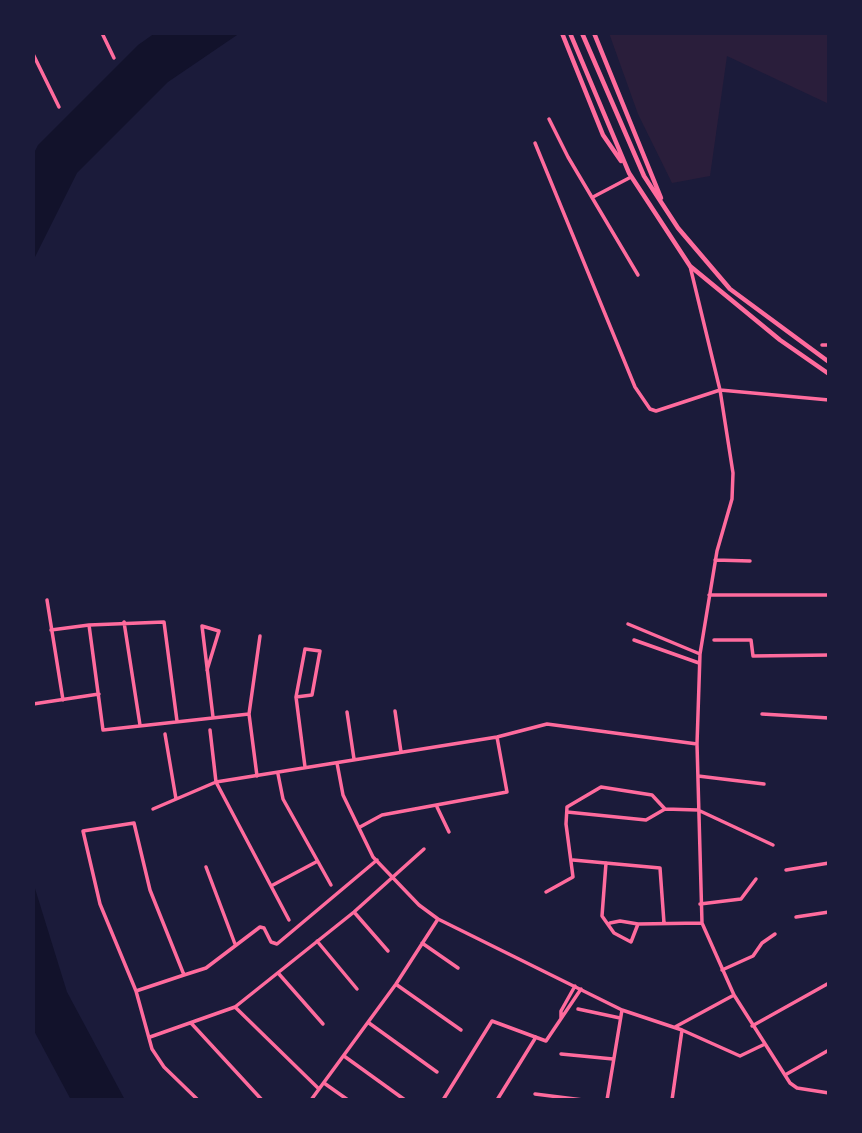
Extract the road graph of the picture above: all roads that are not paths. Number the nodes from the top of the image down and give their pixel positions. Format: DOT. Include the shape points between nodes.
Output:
graph roads {
  1 [pos="102,33"];
  2 [pos="562,33"];
  3 [pos="570,33"];
  4 [pos="582,33"];
  5 [pos="594,33"];
  6 [pos="33,54"];
  7 [pos="114,58"];
  8 [pos="59,107"];
  9 [pos="549,119"];
  10 [pos="535,144"];
  11 [pos="630,175"];
  12 [pos="593,197"];
  13 [pos="678,228"];
  14 [pos="690,265"];
  15 [pos="638,275"];
  16 [pos="822,345"];
  17 [pos="829,345"];
  18 [pos="829,362"];
  19 [pos="829,374"];
  20 [pos="720,390"];
  21 [pos="829,400"];
  22 [pos="715,560"];
  23 [pos="750,561"];
  24 [pos="709,594"];
  25 [pos="829,595"];
  26 [pos="47,600"];
  27 [pos="124,622"];
  28 [pos="628,624"];
  29 [pos="89,625"];
  30 [pos="51,630"];
  31 [pos="260,636"];
  32 [pos="634,640"];
  33 [pos="714,640"];
  34 [pos="700,654"];
  35 [pos="829,655"];
  36 [pos="699,663"];
  37 [pos="207,670"];
  38 [pos="99,694"];
  39 [pos="296,697"];
  40 [pos="63,700"];
  41 [pos="33,705"];
  42 [pos="395,711"];
  43 [pos="346,712"];
  44 [pos="762,714"];
  45 [pos="249,715"];
  46 [pos="213,718"];
  47 [pos="829,718"];
  48 [pos="177,721"];
  49 [pos="140,725"];
  50 [pos="210,730"];
  51 [pos="165,734"];
  52 [pos="497,737"];
  53 [pos="697,744"];
  54 [pos="401,752"];
  55 [pos="354,759"];
  56 [pos="337,762"];
  57 [pos="305,768"];
  58 [pos="278,773"];
  59 [pos="257,776"];
  60 [pos="698,776"];
  61 [pos="216,782"];
  62 [pos="765,784"];
  63 [pos="176,799"];
  64 [pos="437,807"];
  65 [pos="665,808"];
  66 [pos="153,809"];
  67 [pos="698,810"];
  68 [pos="567,812"];
  69 [pos="359,827"];
  70 [pos="449,832"];
  71 [pos="773,845"];
  72 [pos="424,849"];
  73 [pos="377,860"];
  74 [pos="573,860"];
  75 [pos="316,862"];
  76 [pos="606,863"];
  77 [pos="829,863"];
  78 [pos="206,867"];
  79 [pos="786,870"];
  80 [pos="391,877"];
  81 [pos="756,879"];
  82 [pos="331,885"];
  83 [pos="271,886"];
  84 [pos="546,892"];
  85 [pos="700,904"];
  86 [pos="354,912"];
  87 [pos="829,912"];
  88 [pos="796,917"];
  89 [pos="438,919"];
  90 [pos="289,920"];
  91 [pos="610,923"];
  92 [pos="664,923"];
  93 [pos="702,923"];
  94 [pos="638,924"];
  95 [pos="775,934"];
  96 [pos="317,941"];
  97 [pos="422,943"];
  98 [pos="235,944"];
  99 [pos="388,951"];
  100 [pos="458,968"];
  101 [pos="722,970"];
  102 [pos="279,974"];
  103 [pos="184,975"];
  104 [pos="829,983"];
  105 [pos="396,984"];
  106 [pos="575,986"];
  107 [pos="357,989"];
  108 [pos="581,989"];
  109 [pos="136,991"];
  110 [pos="734,995"];
  111 [pos="235,1007"];
  112 [pos="578,1009"];
  113 [pos="622,1010"];
  114 [pos="561,1018"];
  115 [pos="620,1018"];
  116 [pos="191,1023"];
  117 [pos="369,1023"];
  118 [pos="323,1024"];
  119 [pos="752,1026"];
  120 [pos="675,1027"];
  121 [pos="461,1030"];
  122 [pos="682,1030"];
  123 [pos="150,1037"];
  124 [pos="536,1037"];
  125 [pos="765,1044"];
  126 [pos="829,1050"];
  127 [pos="561,1054"];
  128 [pos="344,1056"];
  129 [pos="613,1059"];
  130 [pos="437,1072"];
  131 [pos="784,1076"];
  132 [pos="324,1082"];
  133 [pos="319,1089"];
  134 [pos="829,1093"];
  135 [pos="535,1094"];
  136 [pos="198,1100"];
  137 [pos="262,1100"];
  138 [pos="311,1100"];
  139 [pos="348,1100"];
  140 [pos="405,1100"];
  141 [pos="443,1100"];
  142 [pos="497,1100"];
  143 [pos="583,1100"];
  144 [pos="607,1100"];
  145 [pos="672,1100"];
  1 -- 7 [label="street"];
  2 -- 11 [label="main road" via="603,135"];
  3 -- 11 [label="main road"];
  4 -- 13 [label="main road" via="644,176"];
  5 -- 13 [label="main road" via="649,172"];
  6 -- 8 [label="street"];
  9 -- 12 [label="street"];
  10 -- 20 [label="street" via="635,387 650,409 656,411"];
  11 -- 12 [label="street"];
  11 -- 14 [label="main road"];
  12 -- 15 [label="street"];
  13 -- 18 [label="main road" via="730,289"];
  14 -- 19 [label="main road" via="779,340"];
  14 -- 20 [label="street"];
  16 -- 17 [label="street"];
  20 -- 21 [label="street"];
  20 -- 22 [label="street" via="731,447 732,499"];
  22 -- 23 [label="street"];
  22 -- 24 [label="street"];
  24 -- 25 [label="street"];
  24 -- 34 [label="street"];
  26 -- 30 [label="street"];
  27 -- 29 [label="street"];
  27 -- 48 [label="street" via="164,622"];
  27 -- 49 [label="street"];
  28 -- 34 [label="street"];
  29 -- 30 [label="street"];
  29 -- 38 [label="street"];
  30 -- 40 [label="street"];
  31 -- 45 [label="street"];
  32 -- 36 [label="street"];
  33 -- 35 [label="street" via="751,640 753,656"];
  34 -- 36 [label="street"];
  36 -- 53 [label="street"];
  37 -- 37 [label="street" via="219,631 202,626 203,637"];
  37 -- 46 [label="street"];
  38 -- 40 [label="street"];
  38 -- 49 [label="street" via="103,730"];
  39 -- 39 [label="street" via="312,695 320,651 305,649"];
  39 -- 57 [label="street"];
  40 -- 41 [label="street"];
  42 -- 54 [label="street"];
  43 -- 55 [label="street"];
  44 -- 47 [label="street"];
  45 -- 46 [label="street"];
  45 -- 59 [label="street"];
  46 -- 48 [label="street"];
  48 -- 49 [label="street"];
  50 -- 61 [label="street"];
  51 -- 63 [label="street"];
  52 -- 53 [label="street" via="547,724"];
  52 -- 54 [label="street"];
  52 -- 64 [label="street" via="507,792"];
  53 -- 60 [label="street"];
  54 -- 55 [label="street"];
  55 -- 56 [label="street"];
  56 -- 57 [label="street"];
  56 -- 69 [label="street" via="342,795"];
  57 -- 58 [label="street"];
  58 -- 59 [label="street"];
  58 -- 75 [label="street" via="283,799"];
  59 -- 61 [label="street"];
  60 -- 62 [label="street"];
  60 -- 67 [label="street"];
  61 -- 63 [label="street"];
  61 -- 83 [label="street"];
  63 -- 66 [label="street"];
  64 -- 69 [label="street" via="382,815"];
  64 -- 70 [label="street"];
  65 -- 67 [label="street"];
  65 -- 68 [label="street" via="646,820"];
  65 -- 68 [label="street" via="652,795 601,788 567,807"];
  67 -- 71 [label="street"];
  67 -- 85 [label="street"];
  68 -- 74 [label="street"];
  69 -- 73 [label="street"];
  72 -- 80 [label="street"];
  73 -- 80 [label="street"];
  73 -- 98 [label="street" via="276,944 260,927"];
  74 -- 76 [label="street"];
  74 -- 84 [label="street" via="573,877"];
  75 -- 82 [label="street"];
  75 -- 83 [label="street"];
  76 -- 91 [label="street" via="602,916"];
  76 -- 92 [label="street" via="660,867"];
  77 -- 79 [label="street"];
  78 -- 98 [label="street"];
  80 -- 86 [label="street"];
  80 -- 89 [label="street"];
  81 -- 85 [label="street" via="741,899"];
  83 -- 90 [label="street"];
  85 -- 93 [label="street"];
  86 -- 96 [label="street"];
  86 -- 99 [label="street"];
  87 -- 88 [label="street"];
  89 -- 97 [label="street"];
  89 -- 106 [label="street"];
  91 -- 94 [label="street"];
  91 -- 94 [label="street" via="614,933 631,942"];
  92 -- 93 [label="street"];
  92 -- 94 [label="street"];
  93 -- 101 [label="street"];
  95 -- 101 [label="street" via="753,956"];
  96 -- 102 [label="street"];
  96 -- 107 [label="street"];
  97 -- 100 [label="street"];
  97 -- 105 [label="street"];
  98 -- 103 [label="street" via="206,968"];
  101 -- 110 [label="street"];
  102 -- 111 [label="street"];
  102 -- 118 [label="street"];
  103 -- 109 [label="street"];
  103 -- 109 [label="street" via="150,890 134,822 83,831 100,904"];
  104 -- 119 [label="street"];
  105 -- 117 [label="street"];
  105 -- 121 [label="street"];
  106 -- 108 [label="street"];
  106 -- 114 [label="street"];
  108 -- 113 [label="street"];
  108 -- 114 [label="street"];
  109 -- 123 [label="street"];
  110 -- 119 [label="street"];
  110 -- 120 [label="street"];
  111 -- 116 [label="street"];
  111 -- 133 [label="street"];
  112 -- 115 [label="street"];
  113 -- 115 [label="street"];
  113 -- 120 [label="street"];
  114 -- 124 [label="street" via="547,1041"];
  115 -- 129 [label="street"];
  116 -- 123 [label="street"];
  116 -- 137 [label="street"];
  117 -- 128 [label="street"];
  117 -- 130 [label="street"];
  119 -- 125 [label="street"];
  120 -- 122 [label="street"];
  122 -- 125 [label="street" via="740,1056"];
  122 -- 145 [label="street"];
  123 -- 136 [label="street" via="156,1059"];
  124 -- 141 [label="street" via="492,1021"];
  124 -- 142 [label="street"];
  125 -- 131 [label="street"];
  126 -- 131 [label="street"];
  127 -- 129 [label="street"];
  128 -- 132 [label="street"];
  128 -- 140 [label="street"];
  129 -- 144 [label="street"];
  131 -- 134 [label="street" via="797,1088"];
  132 -- 133 [label="street"];
  132 -- 139 [label="street"];
  133 -- 138 [label="street"];
  135 -- 143 [label="street"];
}
